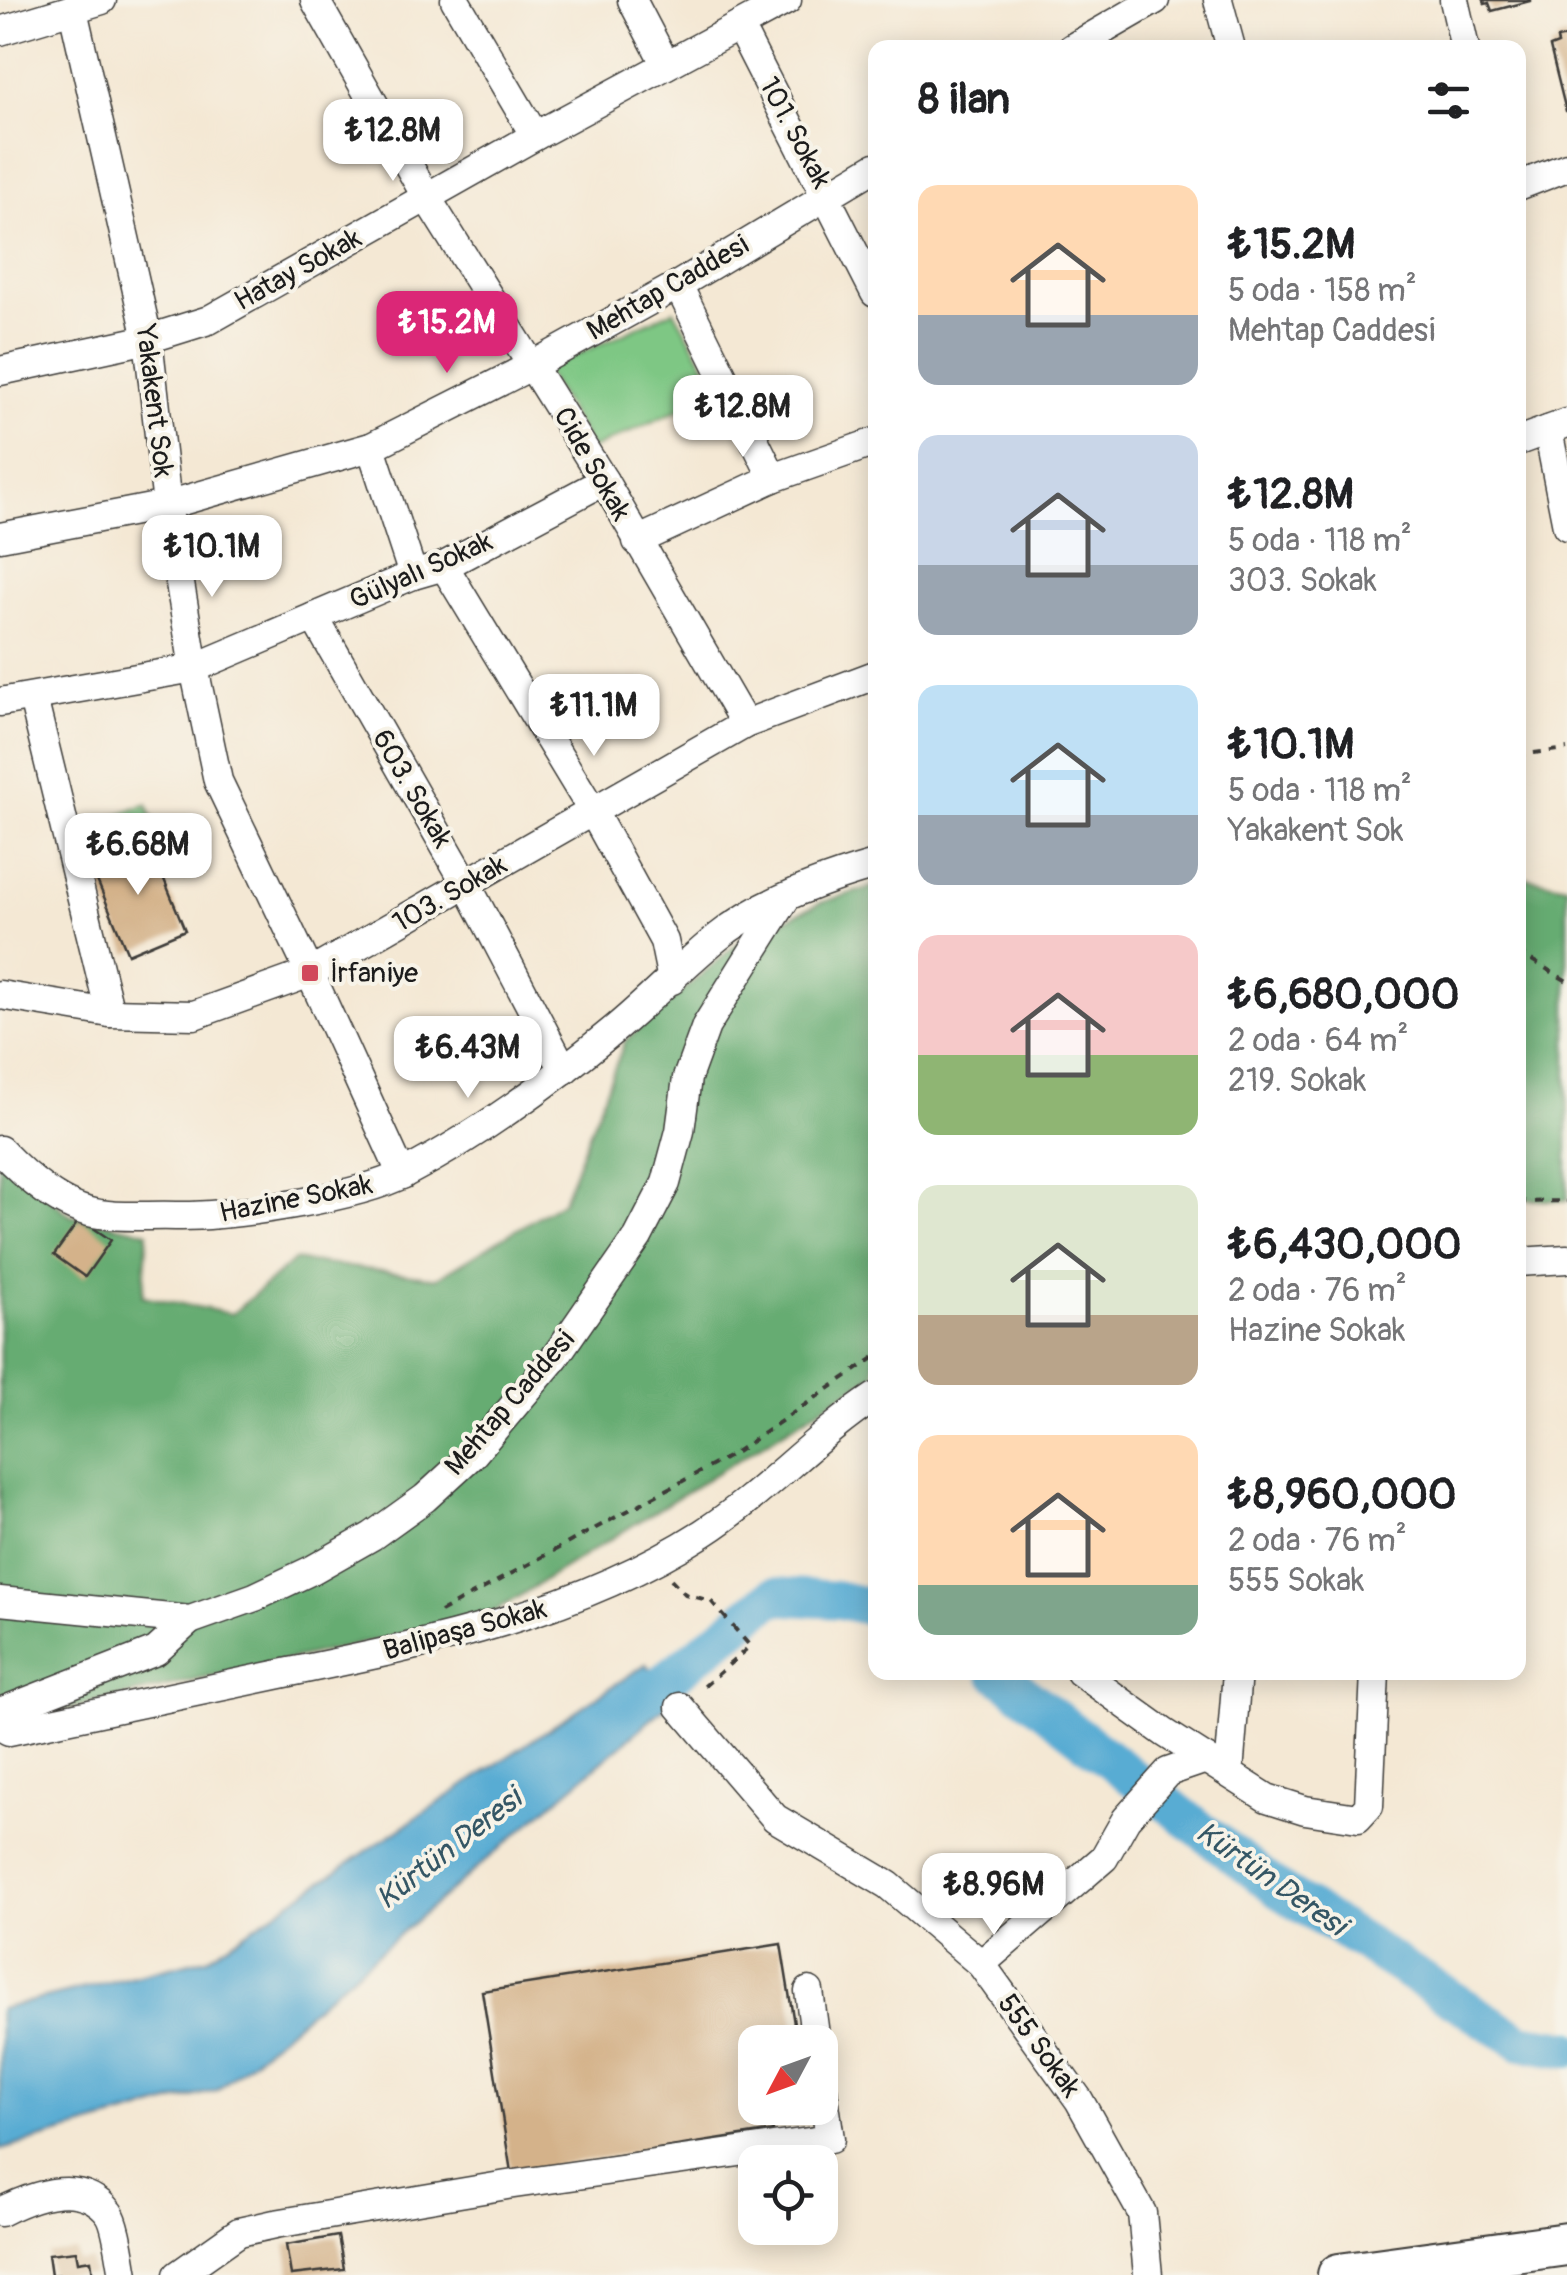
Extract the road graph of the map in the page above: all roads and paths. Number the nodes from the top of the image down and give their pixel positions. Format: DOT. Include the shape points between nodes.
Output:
graph roads {
  1 [pos="102,0"];
  2 [pos="315,0"];
  3 [pos="455,0"];
  4 [pos="632,0"];
  5 [pos="786,0"];
  6 [pos="1155,0"];
  7 [pos="1218,0"];
  8 [pos="1454,0"];
  9 [pos="74,10"];
  10 [pos="739,26"];
  11 [pos="0,30"];
  12 [pos="1086,40"];
  13 [pos="1228,40"];
  14 [pos="1463,40"];
  15 [pos="666,65"];
  16 [pos="536,136"];
  17 [pos="1567,167"];
  18 [pos="868,171"];
  19 [pos="1526,183"];
  20 [pos="828,196"];
  21 [pos="427,198"];
  22 [pos="868,279"];
  23 [pos="678,285"];
  24 [pos="148,339"];
  25 [pos="533,365"];
  26 [pos="0,371"];
  27 [pos="1557,426"];
  28 [pos="1526,439"];
  29 [pos="868,444"];
  30 [pos="371,446"];
  31 [pos="773,478"];
  32 [pos="604,481"];
  33 [pos="167,505"];
  34 [pos="1567,526"];
  35 [pos="0,537"];
  36 [pos="637,542"];
  37 [pos="444,566"];
  38 [pos="414,575"];
  39 [pos="314,617"];
  40 [pos="194,668"];
  41 [pos="868,678"];
  42 [pos="33,698"];
  43 [pos="0,702"];
  44 [pos="745,724"];
  45 [pos="1567,749"];
  46 [pos="1526,754"];
  47 [pos="592,810"];
  48 [pos="868,867"];
  49 [pos="467,885"];
  50 [pos="786,898"];
  51 [pos="1526,957"];
  52 [pos="310,973"];
  53 [pos="672,980"];
  54 [pos="1567,981"];
  55 [pos="0,995"];
  56 [pos="110,1013"];
  57 [pos="564,1070"];
  58 [pos="0,1150"];
  59 [pos="402,1175"];
  60 [pos="1567,1201"];
  61 [pos="1526,1202"];
  62 [pos="1567,1260"];
  63 [pos="1526,1262"];
  64 [pos="868,1362"];
  65 [pos="868,1403"];
  66 [pos="672,1582"];
  67 [pos="0,1601"];
  68 [pos="436,1614"];
  69 [pos="190,1620"];
  70 [pos="1092,1680"];
  71 [pos="1235,1680"];
  72 [pos="1375,1680"];
  73 [pos="680,1707"];
  74 [pos="0,1712"];
  75 [pos="0,1726"];
  76 [pos="1218,1766"];
  77 [pos="980,1964"];
  78 [pos="809,1991"];
  79 [pos="814,2025"];
  80 [pos="828,2125"];
  81 [pos="0,2212"];
  82 [pos="1567,2244"];
  83 [pos="124,2275"];
  84 [pos="178,2275"];
  85 [pos="1148,2275"];
  86 [pos="1340,2275"];
  1 -- 9 [label="street"];
  2 -- 21 [label="street, Cide Sokak"];
  3 -- 16 [label="street"];
  4 -- 15 [label="street"];
  5 -- 10 [label="street, Hatay Sokak"];
  6 -- 12 [label="street"];
  7 -- 13 [label="street"];
  8 -- 14 [label="street"];
  9 -- 11 [label="street"];
  9 -- 24 [label="street, Yakakent Sok"];
  10 -- 15 [label="street, Hatay Sokak"];
  10 -- 20 [label="street, 101. Sokak"];
  15 -- 16 [label="street, Hatay Sokak"];
  16 -- 21 [label="street, Hatay Sokak"];
  17 -- 19 [label="street"];
  18 -- 20 [label="street, Mehtap Caddesi"];
  20 -- 22 [label="street, 101. Sokak"];
  20 -- 23 [label="street, Mehtap Caddesi"];
  21 -- 24 [label="street, Hatay Sokak" via="209,320"];
  21 -- 25 [label="street, Cide Sokak"];
  23 -- 25 [label="street, Mehtap Caddesi"];
  23 -- 31 [label="street"];
  24 -- 26 [label="street, Hatay Sokak"];
  24 -- 33 [label="street, Yakakent Sok"];
  25 -- 30 [label="street, Mehtap Caddesi"];
  25 -- 32 [label="street, Cide Sokak"];
  27 -- 28 [label="street"];
  27 -- 34 [label="street"];
  29 -- 31 [label="street"];
  30 -- 33 [label="street, Mehtap Caddesi"];
  30 -- 38 [label="street"];
  31 -- 36 [label="street"];
  32 -- 36 [label="street, Cide Sokak"];
  32 -- 37 [label="street, Gülyalı Sokak"];
  33 -- 35 [label="street, Mehtap Caddesi"];
  33 -- 40 [label="street, Yakakent Sok"];
  36 -- 44 [label="street, Cide Sokak"];
  37 -- 38 [label="street, Gülyalı Sokak"];
  37 -- 47 [label="street"];
  38 -- 39 [label="street, Gülyalı Sokak"];
  39 -- 40 [label="street, Gülyalı Sokak"];
  39 -- 49 [label="street, 603. Sokak"];
  40 -- 42 [label="street, Gülyalı Sokak"];
  40 -- 52 [label="street, Yakakent Sok" via="218,781"];
  41 -- 44 [label="street, 103. Sokak"];
  42 -- 43 [label="street, Gülyalı Sokak"];
  42 -- 56 [label="street"];
  44 -- 47 [label="street, 103. Sokak"];
  45 -- 46 [label="path"];
  47 -- 49 [label="street, 103. Sokak"];
  47 -- 53 [label="street" via="664,941"];
  48 -- 50 [label="street, Hazine Sokak"];
  49 -- 52 [label="street, 103. Sokak"];
  49 -- 57 [label="street, 603. Sokak"];
  50 -- 53 [label="street, Hazine Sokak" via="718,937"];
  50 -- 69 [label="street, Mehtap Caddesi" via="706,1026 666,1184 638,1238 555,1357 474,1453 425,1498 312,1570"];
  51 -- 54 [label="path"];
  52 -- 56 [label="street, 103. Sokak" via="194,1016"];
  52 -- 59 [label="street, Yakakent Sok"];
  53 -- 57 [label="street, Hazine Sokak"];
  55 -- 56 [label="street, 103. Sokak"];
  57 -- 59 [label="street, Hazine Sokak"];
  58 -- 59 [label="street, Hazine Sokak" via="61,1201 98,1214 211,1216 353,1192"];
  60 -- 61 [label="path"];
  62 -- 63 [label="street"];
  64 -- 68 [label="path" via="733,1454"];
  65 -- 75 [label="street, Balipaşa Sokak" via="703,1533 557,1605 354,1659 9,1731"];
  66 -- 73 [label="path" via="685,1594 710,1600 750,1646"];
  67 -- 69 [label="street, Mehtap Caddesi"];
  69 -- 74 [label="street" via="156,1651"];
  70 -- 76 [label="street"];
  71 -- 76 [label="street"];
  72 -- 76 [label="street" via="1369,1806 1358,1818 1266,1798"];
  73 -- 77 [label="street, 555 Sokak" via="775,1818 888,1885"];
  76 -- 77 [label="street" via="1168,1772 1126,1818 1104,1858"];
  77 -- 85 [label="street, 555 Sokak" via="1080,2100 1142,2213"];
  78 -- 79 [label="street"];
  80 -- 84 [label="street" via="830,2139 239,2232"];
  81 -- 83 [label="street" via="65,2190 91,2199 110,2214"];
  82 -- 86 [label="highway"];
}
